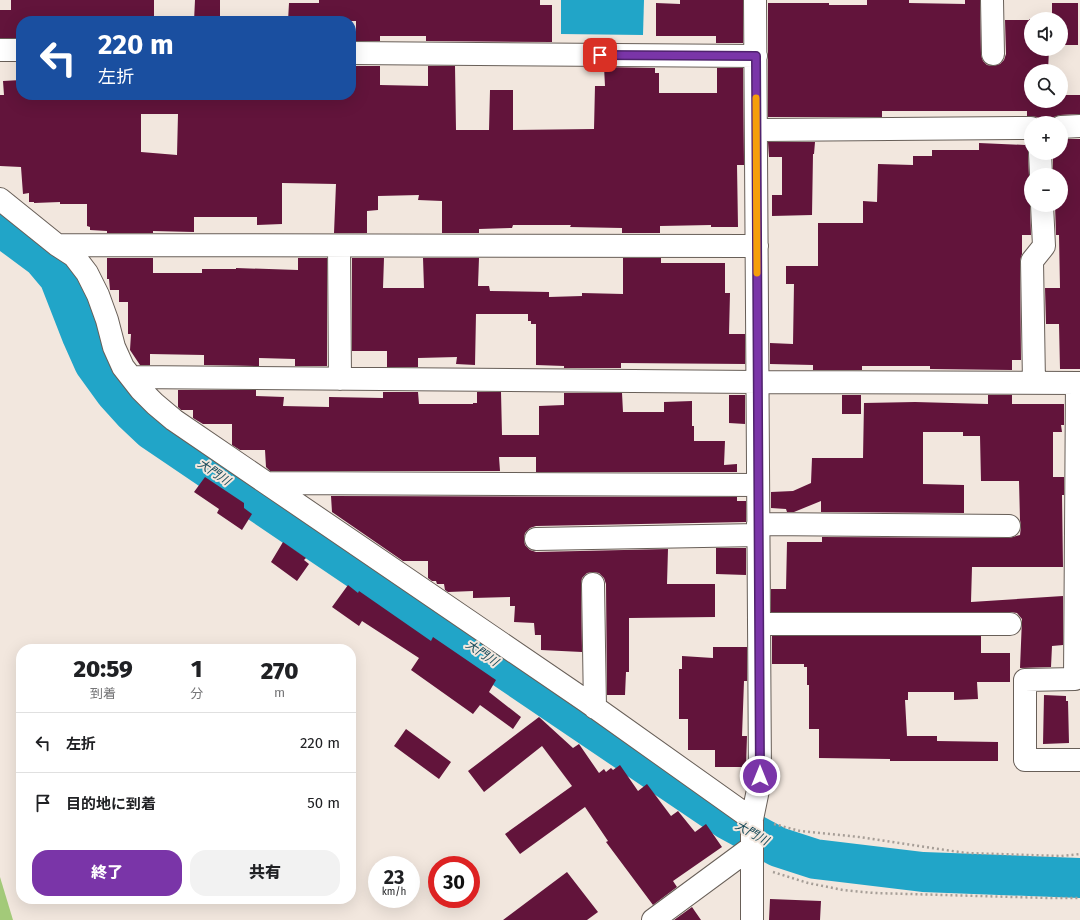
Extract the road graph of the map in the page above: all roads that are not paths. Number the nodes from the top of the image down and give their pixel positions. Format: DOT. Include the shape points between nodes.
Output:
graph roads {
  1 [pos="755,0"];
  2 [pos="992,0"];
  3 [pos="0,50"];
  4 [pos="16,50"];
  5 [pos="356,53"];
  6 [pos="993,54"];
  7 [pos="756,56"];
  8 [pos="1080,126"];
  9 [pos="1068,127"];
  10 [pos="1024,128"];
  11 [pos="756,130"];
  12 [pos="0,199"];
  13 [pos="1042,212"];
  14 [pos="57,245"];
  15 [pos="339,246"];
  16 [pos="756,246"];
  17 [pos="131,377"];
  18 [pos="340,379"];
  19 [pos="757,382"];
  20 [pos="1078,382"];
  21 [pos="1034,383"];
  22 [pos="267,484"];
  23 [pos="758,484"];
  24 [pos="1009,526"];
  25 [pos="758,530"];
  26 [pos="536,539"];
  27 [pos="593,584"];
  28 [pos="759,624"];
  29 [pos="1010,624"];
  30 [pos="595,708"];
  31 [pos="1080,760"];
  32 [pos="752,819"];
  33 [pos="752,857"];
  34 [pos="654,920"];
  35 [pos="752,920"];
  1 -- 7 [label="street"];
  2 -- 6 [label="street"];
  3 -- 4 [label="street"];
  5 -- 7 [label="street"];
  7 -- 11 [label="street"];
  8 -- 9 [label="street"];
  10 -- 11 [label="street"];
  11 -- 16 [label="street"];
  12 -- 14 [label="street"];
  13 -- 21 [label="street" via="1044,246 1032,261"];
  14 -- 15 [label="street"];
  14 -- 17 [label="street" via="74,256 87,273 98,295 114,347 123,367"];
  15 -- 16 [label="street"];
  15 -- 18 [label="street"];
  16 -- 19 [label="street"];
  17 -- 18 [label="street"];
  17 -- 22 [label="street" via="155,404 174,420"];
  18 -- 19 [label="street"];
  19 -- 21 [label="street"];
  19 -- 23 [label="street"];
  20 -- 21 [label="street"];
  20 -- 31 [label="street" via="1075,679 1025,680 1025,760"];
  22 -- 23 [label="street"];
  22 -- 30 [label="street"];
  23 -- 25 [label="street"];
  24 -- 25 [label="street"];
  25 -- 26 [label="street"];
  25 -- 28 [label="street"];
  27 -- 30 [label="street"];
  28 -- 29 [label="street"];
  28 -- 32 [label="street" via="760,776"];
  30 -- 32 [label="street"];
  32 -- 33 [label="street"];
  33 -- 34 [label="street"];
  33 -- 35 [label="street"];
}
